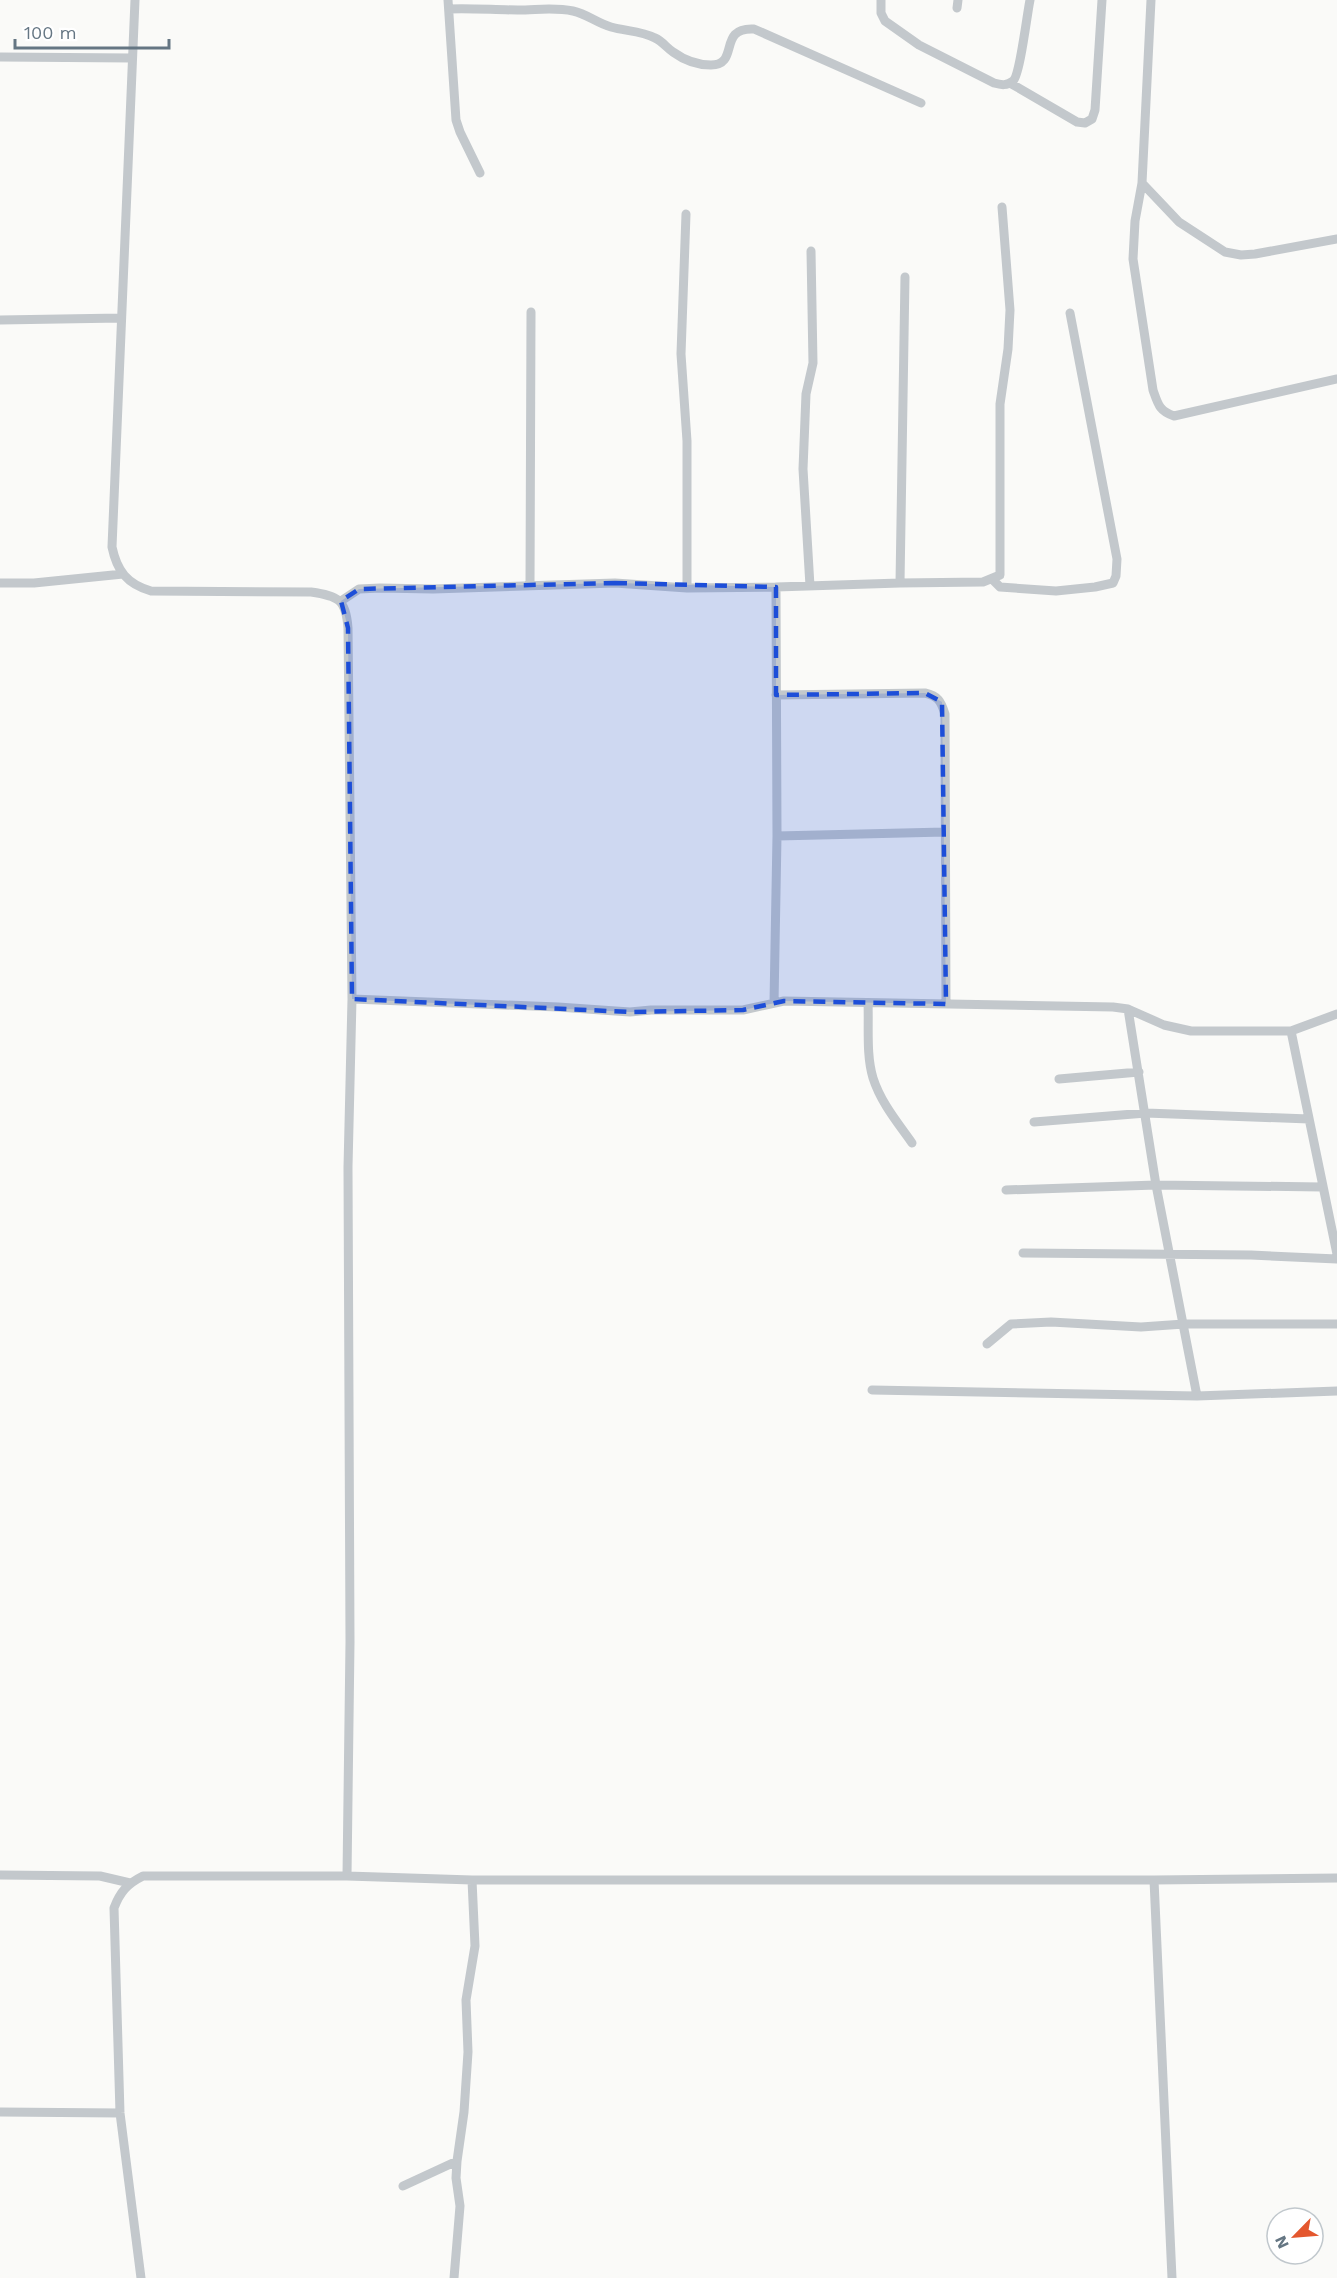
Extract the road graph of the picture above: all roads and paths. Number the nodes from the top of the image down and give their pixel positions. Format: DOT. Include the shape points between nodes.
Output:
graph roads {
  1 [pos="135,0"];
  2 [pos="881,0"];
  3 [pos="1030,0"];
  4 [pos="1102,0"];
  5 [pos="1151,0"];
  6 [pos="449,5"];
  7 [pos="0,57"];
  8 [pos="132,58"];
  9 [pos="1010,83"];
  10 [pos="921,103"];
  11 [pos="480,173"];
  12 [pos="1142,183"];
  13 [pos="1002,207"];
  14 [pos="686,214"];
  15 [pos="1337,238"];
  16 [pos="811,251"];
  17 [pos="905,277"];
  18 [pos="531,312"];
  19 [pos="1071,313"];
  20 [pos="122,318"];
  21 [pos="0,320"];
  22 [pos="1337,379"];
  23 [pos="123,574"];
  24 [pos="992,579"];
  25 [pos="0,583"];
  26 [pos="900,583"];
  27 [pos="530,585"];
  28 [pos="810,586"];
  29 [pos="776,587"];
  30 [pos="687,588"];
  31 [pos="341,601"];
  32 [pos="776,695"];
  33 [pos="945,831"];
  34 [pos="777,836"];
  35 [pos="352,999"];
  36 [pos="774,1003"];
  37 [pos="868,1003"];
  38 [pos="946,1004"];
  39 [pos="1128,1009"];
  40 [pos="1337,1014"];
  41 [pos="1291,1031"];
  42 [pos="1138,1072"];
  43 [pos="1059,1079"];
  44 [pos="1146,1113"];
  45 [pos="1309,1119"];
  46 [pos="1034,1122"];
  47 [pos="912,1143"];
  48 [pos="1156,1185"];
  49 [pos="1322,1187"];
  50 [pos="1006,1190"];
  51 [pos="1023,1253"];
  52 [pos="1337,1254"];
  53 [pos="1171,1255"];
  54 [pos="1337,1259"];
  55 [pos="1337,1323"];
  56 [pos="1184,1324"];
  57 [pos="987,1344"];
  58 [pos="872,1390"];
  59 [pos="1337,1391"];
  60 [pos="1197,1396"];
  61 [pos="0,1875"];
  62 [pos="347,1876"];
  63 [pos="1337,1878"];
  64 [pos="472,1880"];
  65 [pos="1154,1880"];
  66 [pos="130,1883"];
  67 [pos="0,2112"];
  68 [pos="120,2113"];
  69 [pos="457,2162"];
  70 [pos="403,2186"];
  71 [pos="141,2278"];
  72 [pos="454,2278"];
  73 [pos="1172,2278"];
  1 -- 8 [label="street"];
  2 -- 9 [label="street" via="885,21 918,45 994,83"];
  3 -- 9 [label="street" via="1018,73"];
  4 -- 9 [label="street" via="1092,119 1077,122"];
  5 -- 12 [label="street"];
  6 -- 10 [label="street" via="573,11 606,25 656,38 693,63 713,66 726,58 736,32 754,29"];
  6 -- 11 [label="street" via="456,120"];
  7 -- 8 [label="street"];
  8 -- 20 [label="street"];
  12 -- 15 [label="street" via="1179,222 1225,252 1256,254"];
  12 -- 22 [label="street" via="1133,259 1153,390 1164,412 1174,416 1188,414"];
  13 -- 24 [label="street" via="1010,310 1000,404 1001,567 1000,575"];
  14 -- 30 [label="street" via="681,354 687,441"];
  16 -- 28 [label="street" via="813,363 806,394 803,469"];
  17 -- 26 [label="street"];
  18 -- 27 [label="street"];
  19 -- 24 [label="street" via="1117,559 1116,576 1113,583 1056,591 1000,587"];
  20 -- 21 [label="street"];
  20 -- 23 [label="street" via="112,547"];
  23 -- 25 [label="street"];
  23 -- 31 [label="street" via="137,587 151,591 311,592"];
  24 -- 26 [label="street"];
  26 -- 28 [label="street"];
  27 -- 30 [label="street" via="615,583"];
  27 -- 31 [label="street" via="359,589"];
  28 -- 29 [label="street"];
  29 -- 30 [label="street"];
  29 -- 32 [label="street"];
  31 -- 35 [label="street" via="348,628"];
  32 -- 33 [label="street" via="934,695 942,702 945,714"];
  32 -- 34 [label="street"];
  33 -- 34 [label="street"];
  33 -- 38 [label="street"];
  34 -- 36 [label="street"];
  35 -- 36 [label="street" via="630,1012 743,1010"];
  35 -- 62 [label="street" via="348,1167"];
  36 -- 37 [label="street"];
  37 -- 38 [label="street"];
  37 -- 47 [label="street" via="873,1078"];
  38 -- 39 [label="street"];
  39 -- 41 [label="street" via="1164,1025 1191,1031"];
  39 -- 42 [label="street"];
  40 -- 41 [label="street"];
  41 -- 45 [label="street"];
  42 -- 43 [label="street"];
  42 -- 44 [label="street"];
  44 -- 45 [label="street"];
  44 -- 46 [label="street"];
  44 -- 48 [label="street"];
  45 -- 49 [label="street"];
  48 -- 49 [label="street"];
  48 -- 50 [label="street"];
  48 -- 53 [label="street"];
  49 -- 52 [label="street"];
  51 -- 53 [label="street"];
  53 -- 54 [label="street"];
  53 -- 56 [label="street"];
  55 -- 56 [label="street"];
  56 -- 57 [label="street" via="1011,1324"];
  56 -- 60 [label="street"];
  58 -- 60 [label="street"];
  59 -- 60 [label="street"];
  61 -- 66 [label="street" via="100,1876"];
  62 -- 64 [label="street"];
  62 -- 66 [label="street" via="161,1875 142,1876"];
  63 -- 65 [label="street"];
  64 -- 65 [label="street"];
  64 -- 69 [label="street" via="475,1946 466,2000 468,2052"];
  65 -- 73 [label="street"];
  66 -- 68 [label="street" via="114,1908"];
  67 -- 68 [label="street"];
  68 -- 71 [label="street"];
  69 -- 70 [label="street"];
  69 -- 72 [label="street" via="460,2206"];
}
